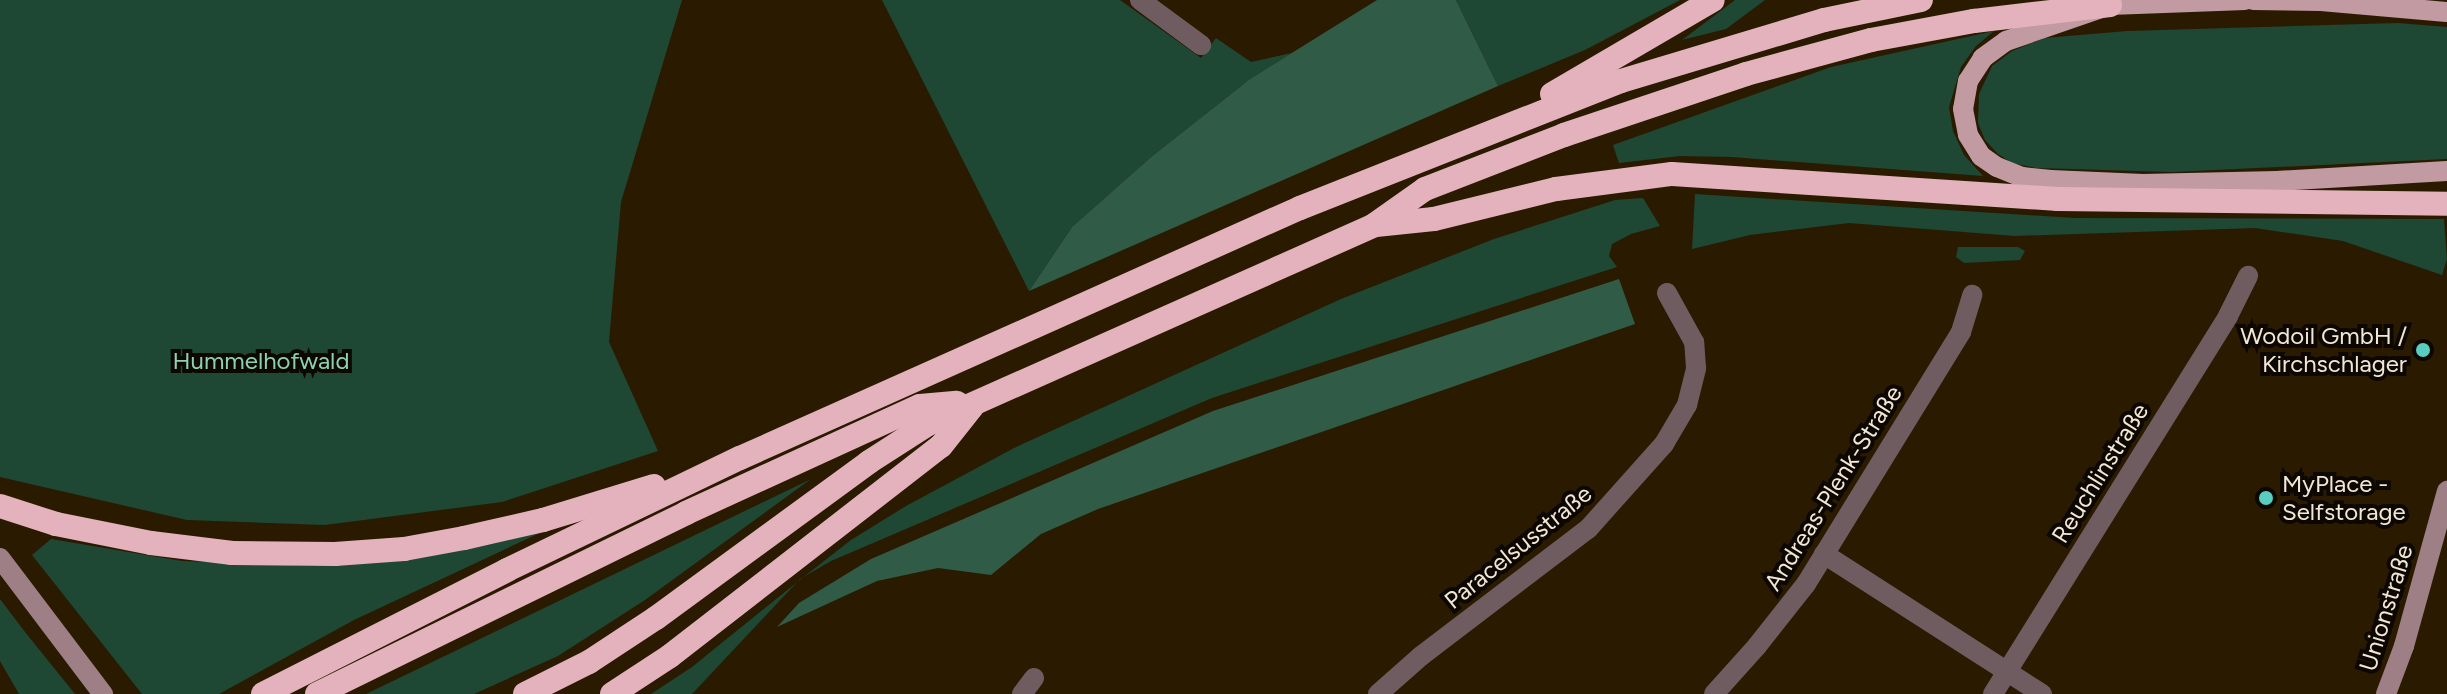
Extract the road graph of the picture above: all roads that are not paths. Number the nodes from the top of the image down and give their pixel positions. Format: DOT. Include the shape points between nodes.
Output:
graph roads {
  1 [pos="1140,0"];
  2 [pos="1713,0"];
  3 [pos="1921,0"];
  4 [pos="2245,0"];
  5 [pos="2253,0"];
  6 [pos="2110,5"];
  7 [pos="2447,12"];
  8 [pos="1201,45"];
  9 [pos="1480,134"];
  10 [pos="2447,171"];
  11 [pos="2447,204"];
  12 [pos="1374,225"];
  13 [pos="2248,276"];
  14 [pos="1667,293"];
  15 [pos="1972,295"];
  16 [pos="976,401"];
  17 [pos="740,458"];
  18 [pos="2447,491"];
  19 [pos="0,506"];
  20 [pos="1824,554"];
  21 [pos="0,558"];
  22 [pos="2007,672"];
  23 [pos="103,694"];
  24 [pos="263,694"];
  25 [pos="317,694"];
  26 [pos="525,694"];
  27 [pos="612,694"];
  28 [pos="1378,694"];
  29 [pos="1714,694"];
  30 [pos="1993,694"];
  31 [pos="2042,694"];
  32 [pos="2386,694"];
  1 -- 8 [label="street"];
  2 -- 9 [label="highway"];
  3 -- 9 [label="highway" via="1709,52"];
  4 -- 6 [label="main road"];
  5 -- 7 [label="main road"];
  6 -- 10 [label="main road" via="2006,41 1973,69 1964,94 1964,123 1989,163 2022,177 2143,184"];
  6 -- 12 [label="highway" via="1871,40 1746,74 1439,184"];
  9 -- 17 [label="highway" via="1300,208"];
  11 -- 12 [label="highway" via="2058,199 1672,174 1556,189 1434,219"];
  12 -- 16 [label="highway"];
  13 -- 22 [label="street, Reuchlinstraße"];
  14 -- 28 [label="street, Paracelsusstraße" via="1687,325 1696,357 1687,405 1664,444 1588,529"];
  15 -- 20 [label="street, Andreas-Plenk-Straße" via="1961,332"];
  16 -- 25 [label="highway" via="920,406 574,565"];
  16 -- 26 [label="highway" via="869,462 589,662"];
  16 -- 27 [label="highway" via="941,446 682,647"];
  17 -- 19 [label="highway" via="543,520 404,549 335,554 232,553 151,543 56,524"];
  17 -- 24 [label="highway"];
  18 -- 32 [label="main road, Unionstraße"];
  20 -- 22 [label="street"];
  20 -- 29 [label="street, Andreas-Plenk-Straße" via="1776,623"];
  21 -- 23 [label="main road"];
  22 -- 30 [label="street, Reuchlinstraße"];
  22 -- 31 [label="street"];
}
